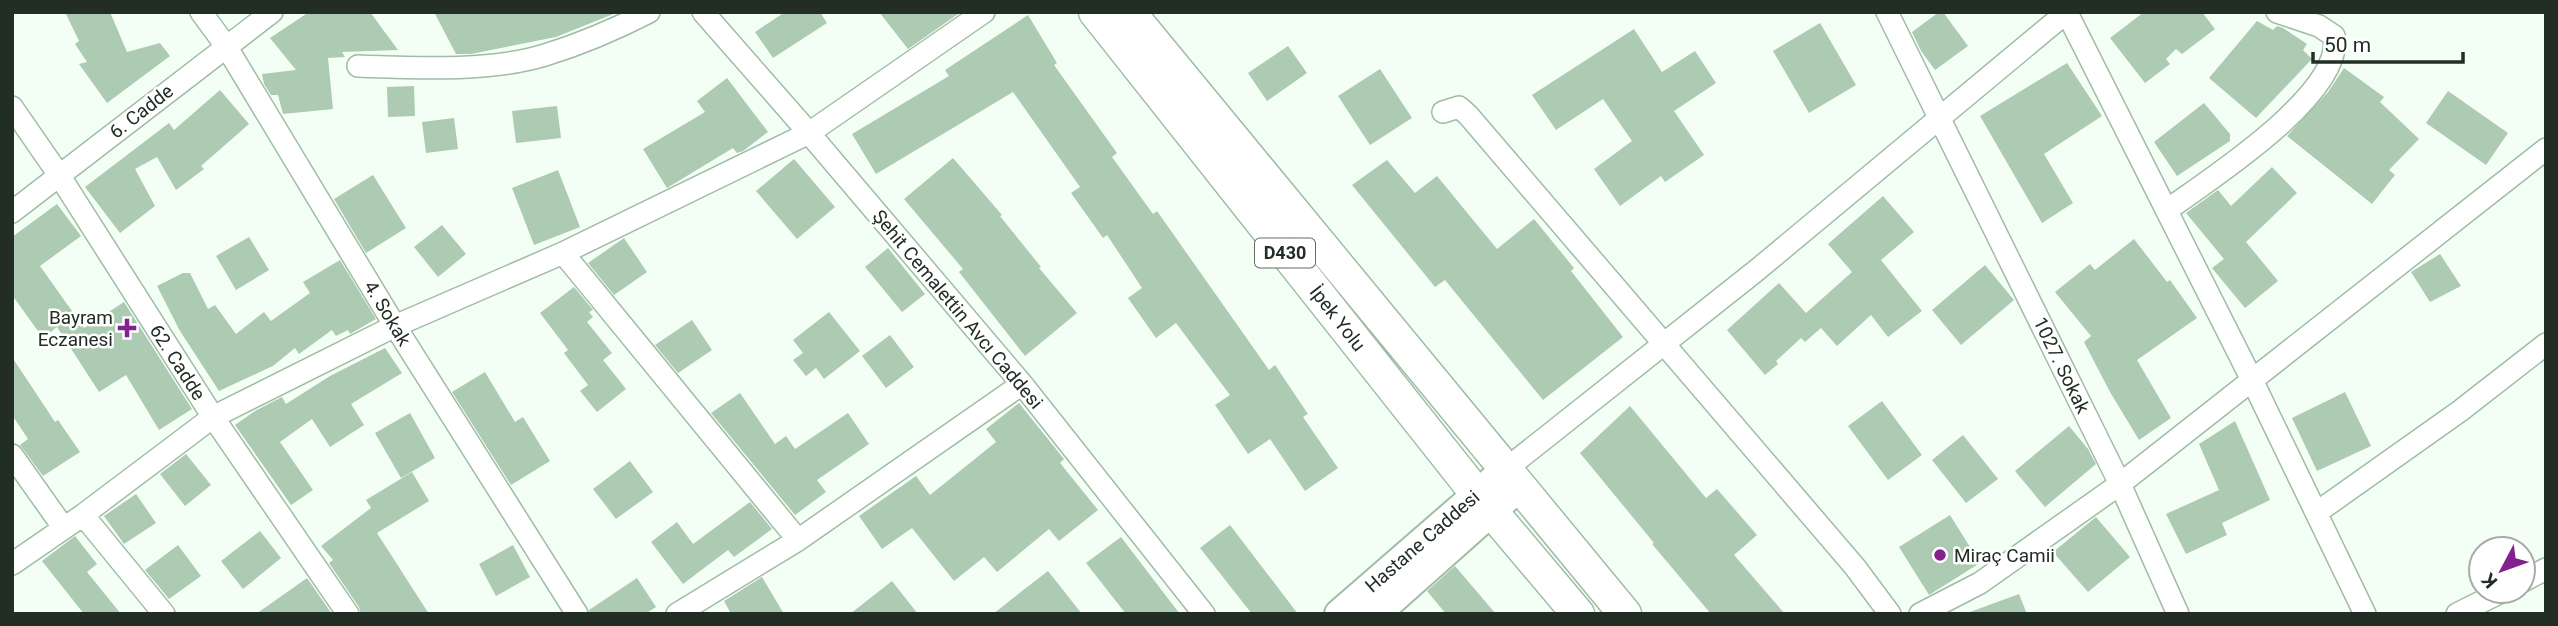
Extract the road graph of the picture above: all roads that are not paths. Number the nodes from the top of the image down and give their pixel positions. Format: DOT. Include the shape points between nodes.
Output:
graph roads {
  1 [pos="201,12"];
  2 [pos="272,12"];
  3 [pos="649,12"];
  4 [pos="703,12"];
  5 [pos="984,12"];
  6 [pos="1095,12"];
  7 [pos="1129,12"];
  8 [pos="1887,12"];
  9 [pos="2277,12"];
  10 [pos="2067,13"];
  11 [pos="226,46"];
  12 [pos="358,66"];
  13 [pos="12,107"];
  14 [pos="1443,112"];
  15 [pos="1941,118"];
  16 [pos="809,133"];
  17 [pos="2546,149"];
  18 [pos="59,175"];
  19 [pos="2167,210"];
  20 [pos="12,212"];
  21 [pos="563,253"];
  22 [pos="396,326"];
  23 [pos="1665,344"];
  24 [pos="2546,344"];
  25 [pos="2252,380"];
  26 [pos="1023,384"];
  27 [pos="214,417"];
  28 [pos="12,455"];
  29 [pos="1513,478"];
  30 [pos="2120,484"];
  31 [pos="1485,503"];
  32 [pos="2316,513"];
  33 [pos="83,515"];
  34 [pos="63,527"];
  35 [pos="799,540"];
  36 [pos="12,564"];
  37 [pos="2475,605"];
  38 [pos="702,608"];
  39 [pos="164,614"];
  40 [pos="348,614"];
  41 [pos="577,614"];
  42 [pos="677,614"];
  43 [pos="1204,614"];
  44 [pos="1339,614"];
  45 [pos="1376,614"];
  46 [pos="1578,614"];
  47 [pos="1625,614"];
  48 [pos="1890,614"];
  49 [pos="1920,614"];
  50 [pos="2178,614"];
  51 [pos="2365,614"];
  52 [pos="2457,614"];
  1 -- 11 [label="street, 4. Sokak"];
  2 -- 11 [label="street, 6. Cadde"];
  3 -- 12 [label="street" via="543,55 479,66"];
  4 -- 16 [label="street, Şehit Cemalettin Avcı Caddesi"];
  5 -- 16 [label="street"];
  6 -- 31 [label="highway, İpek Yolu / D430"];
  7 -- 29 [label="highway, D430"];
  8 -- 15 [label="street, 1027. Sokak"];
  9 -- 19 [label="street" via="2334,36 2336,49 2324,75 2279,125"];
  10 -- 15 [label="street"];
  10 -- 19 [label="street"];
  11 -- 18 [label="street, 6. Cadde"];
  11 -- 22 [label="street, 4. Sokak"];
  13 -- 18 [label="street, 62. Cadde"];
  14 -- 23 [label="street" via="1459,107 1468,115"];
  15 -- 23 [label="street"];
  15 -- 30 [label="street, 1027. Sokak"];
  16 -- 21 [label="street"];
  16 -- 26 [label="street, Şehit Cemalettin Avcı Caddesi"];
  17 -- 25 [label="street"];
  18 -- 20 [label="street, 6. Cadde"];
  18 -- 27 [label="street, 62. Cadde"];
  19 -- 25 [label="street"];
  21 -- 22 [label="street"];
  21 -- 35 [label="street"];
  22 -- 27 [label="street"];
  22 -- 41 [label="street, 4. Sokak"];
  23 -- 29 [label="street"];
  23 -- 48 [label="street"];
  24 -- 32 [label="street"];
  25 -- 30 [label="street"];
  25 -- 32 [label="street"];
  26 -- 35 [label="street"];
  26 -- 43 [label="street, Şehit Cemalettin Avcı Caddesi"];
  27 -- 33 [label="street"];
  27 -- 40 [label="street, 62. Cadde"];
  28 -- 34 [label="street"];
  29 -- 31 [label="main road, Hastane Caddesi"];
  29 -- 47 [label="highway, D430"];
  30 -- 49 [label="street" via="1980,583"];
  30 -- 50 [label="street, 1027. Sokak"];
  31 -- 44 [label="main road, Hastane Caddesi"];
  31 -- 45 [label="main road, Hastane Caddesi"];
  31 -- 46 [label="highway, D430"];
  32 -- 51 [label="street"];
  33 -- 34 [label="street"];
  33 -- 39 [label="street"];
  34 -- 36 [label="street"];
  35 -- 38 [label="street"];
  37 -- 52 [label="street"];
  38 -- 42 [label="street"];
}
